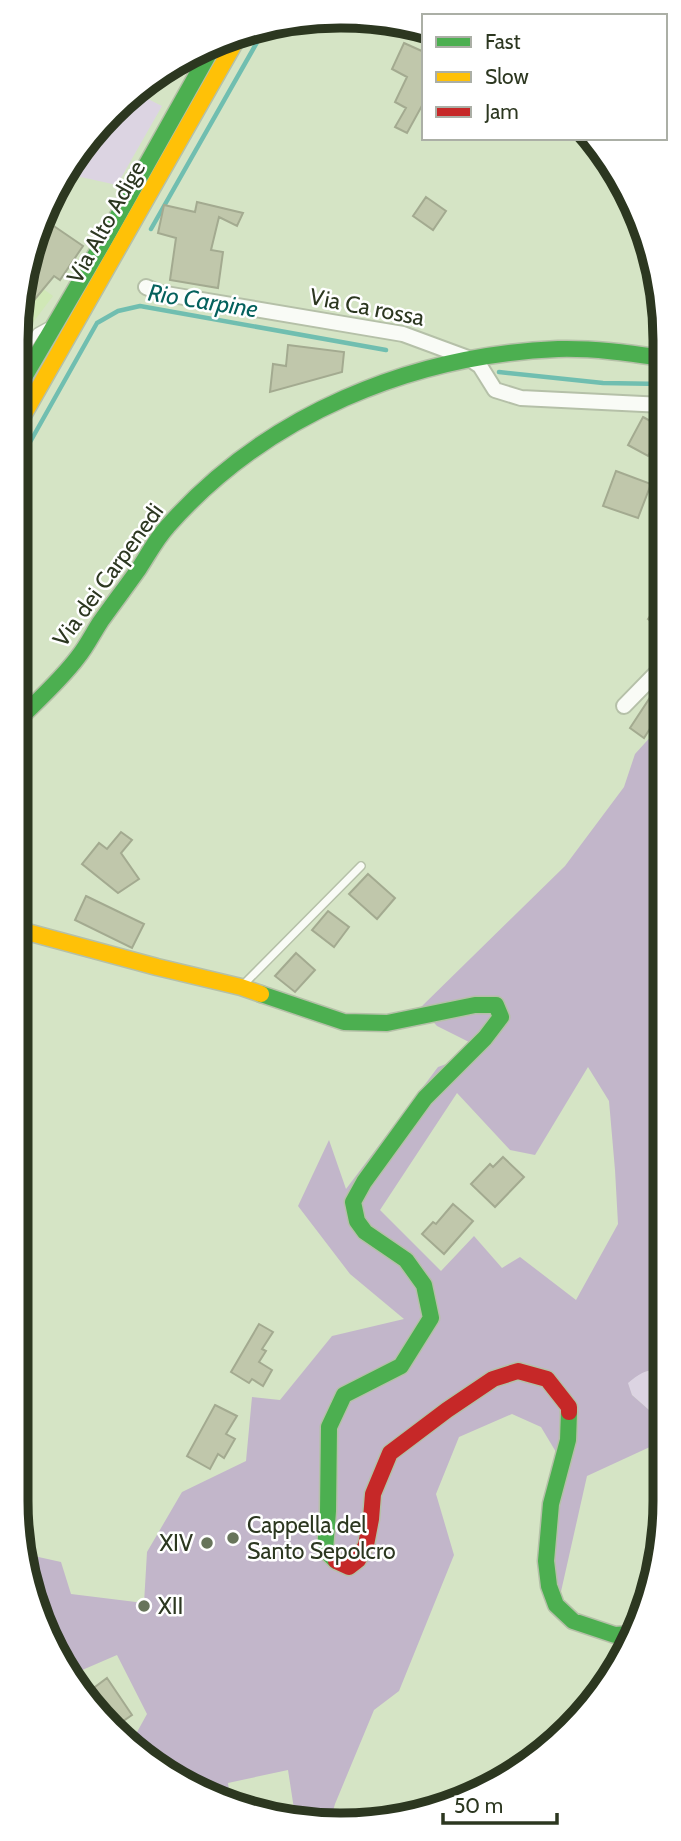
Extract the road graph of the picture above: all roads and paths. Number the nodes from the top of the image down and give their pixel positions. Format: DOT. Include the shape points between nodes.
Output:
graph roads {
  1 [pos="232,48"];
  2 [pos="206,58"];
  3 [pos="146,286"];
  4 [pos="56,322"];
  5 [pos="28,346"];
  6 [pos="653,357"];
  7 [pos="468,358"];
  8 [pos="28,370"];
  9 [pos="653,405"];
  10 [pos="28,407"];
  11 [pos="653,676"];
  12 [pos="624,706"];
  13 [pos="28,710"];
  14 [pos="361,866"];
  15 [pos="28,932"];
  16 [pos="241,987"];
  17 [pos="623,1634"];
  1 -- 10 [label="street, Via Alto Adige"];
  2 -- 4 [label="street, Via Alto Adige"];
  3 -- 7 [label="street, Via Ca rossa" via="160,293 403,334"];
  4 -- 5 [label="lane" via="37,332"];
  4 -- 8 [label="street, Via Alto Adige"];
  6 -- 7 [label="street, Via Ca rossa" via="560,349"];
  7 -- 9 [label="street" via="480,366 495,390 521,398"];
  7 -- 13 [label="street, Via dei Carpenedi" via="376,384 264,440 230,464 167,527 75,662"];
  11 -- 12 [label="street"];
  14 -- 16 [label="lane"];
  15 -- 16 [label="street"];
  16 -- 17 [label="street" via="344,1022 387,1023 475,1005 496,1005 501,1017 425,1098 353,1202 365,1232 406,1260 424,1284 431,1318 401,1366 344,1395 328,1427 325,1550 349,1567 358,1560 366,1545 373,1494 390,1453 493,1379 518,1371 547,1379 569,1407 568,1440 551,1504 546,1561 549,1586 556,1605 573,1621"];
}
